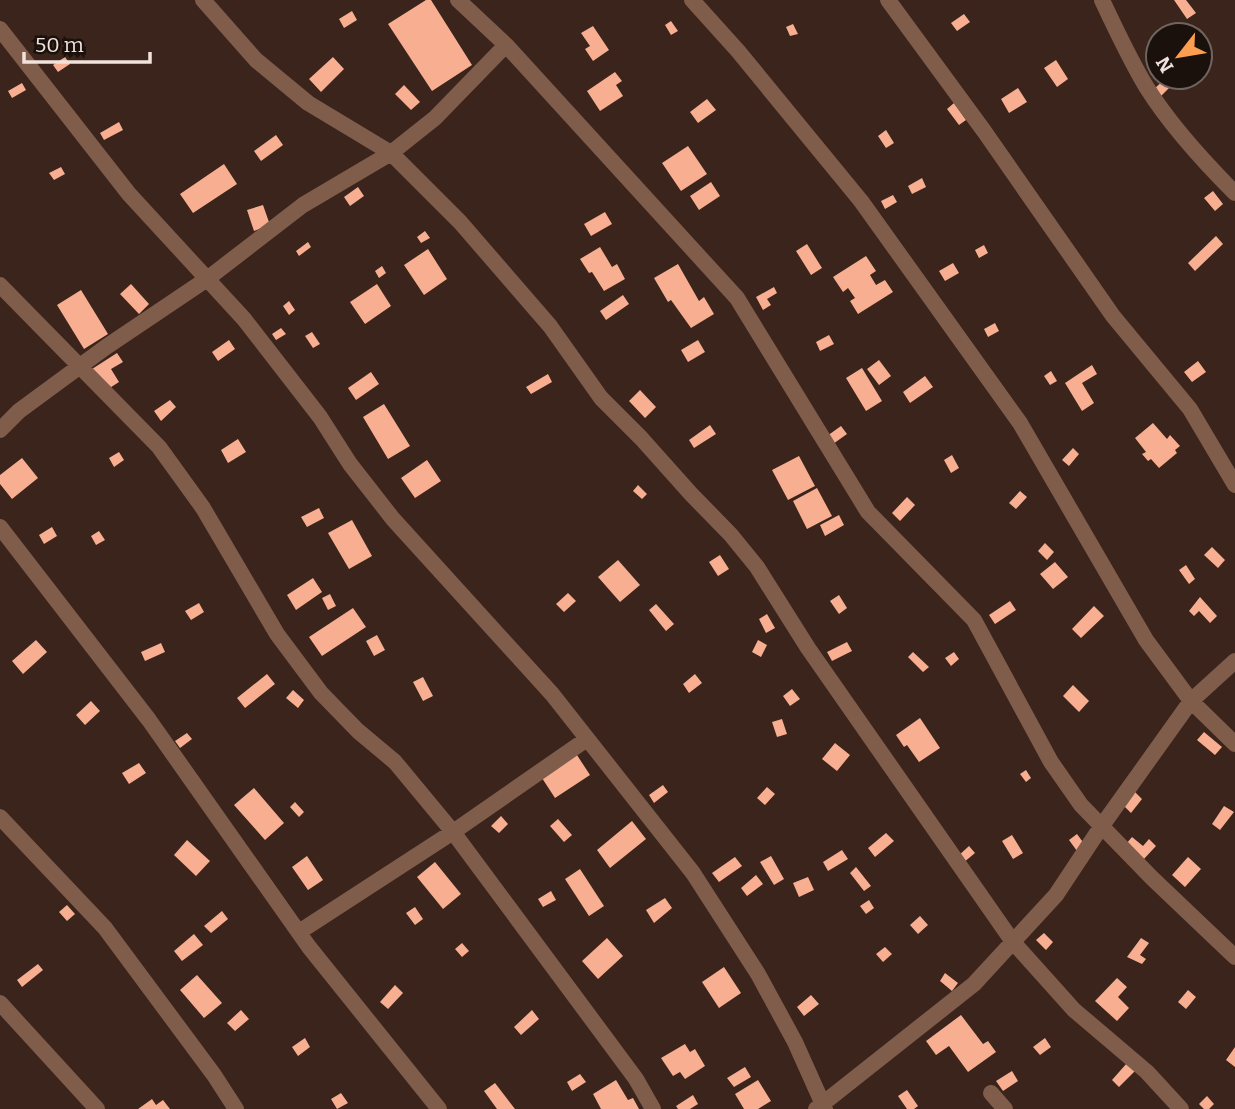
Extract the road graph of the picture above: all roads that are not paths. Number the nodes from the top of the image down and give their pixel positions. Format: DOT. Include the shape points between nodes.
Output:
graph roads {
  1 [pos="203,0"];
  2 [pos="458,0"];
  3 [pos="692,0"];
  4 [pos="888,0"];
  5 [pos="1102,0"];
  6 [pos="0,29"];
  7 [pos="506,45"];
  8 [pos="391,153"];
  9 [pos="1235,193"];
  10 [pos="207,279"];
  11 [pos="0,285"];
  12 [pos="79,366"];
  13 [pos="0,430"];
  14 [pos="1235,485"];
  15 [pos="0,527"];
  16 [pos="1235,661"];
  17 [pos="1191,701"];
  18 [pos="587,739"];
  19 [pos="1235,744"];
  20 [pos="0,817"];
  21 [pos="1101,827"];
  22 [pos="453,832"];
  23 [pos="299,932"];
  24 [pos="1013,942"];
  25 [pos="1235,957"];
  26 [pos="0,1003"];
  27 [pos="991,1093"];
  28 [pos="821,1107"];
  29 [pos="97,1109"];
  30 [pos="236,1109"];
  31 [pos="439,1109"];
  32 [pos="653,1109"];
  33 [pos="1005,1109"];
  34 [pos="1181,1109"];
  1 -- 8 [label="street" via="256,60 308,103"];
  2 -- 7 [label="street"];
  3 -- 17 [label="street" via="861,201 1020,423 1146,639"];
  4 -- 14 [label="street" via="1113,316 1190,409"];
  5 -- 9 [label="street" via="1160,108"];
  6 -- 10 [label="street" via="129,194"];
  7 -- 8 [label="street" via="435,118"];
  7 -- 21 [label="street" via="737,298 868,512 974,620 1051,762"];
  8 -- 10 [label="street" via="303,205"];
  8 -- 24 [label="street" via="460,222 550,326 601,398 757,567 808,648"];
  10 -- 12 [label="street"];
  10 -- 18 [label="street" via="320,417 393,519 552,694"];
  11 -- 12 [label="street"];
  12 -- 13 [label="street"];
  12 -- 22 [label="street" via="159,447 203,508 277,634 321,693 395,762"];
  15 -- 23 [label="street" via="149,720"];
  16 -- 17 [label="street"];
  17 -- 19 [label="street"];
  17 -- 21 [label="street"];
  18 -- 22 [label="street"];
  18 -- 28 [label="street" via="693,873 758,974 795,1042"];
  20 -- 30 [label="street" via="105,929"];
  21 -- 24 [label="street" via="1056,895"];
  21 -- 25 [label="street"];
  22 -- 23 [label="street"];
  22 -- 32 [label="street" via="636,1079"];
  23 -- 31 [label="street"];
  24 -- 28 [label="street" via="974,984"];
  24 -- 34 [label="street" via="1074,1010 1147,1072"];
  26 -- 29 [label="street"];
  27 -- 33 [label="street"];
}
